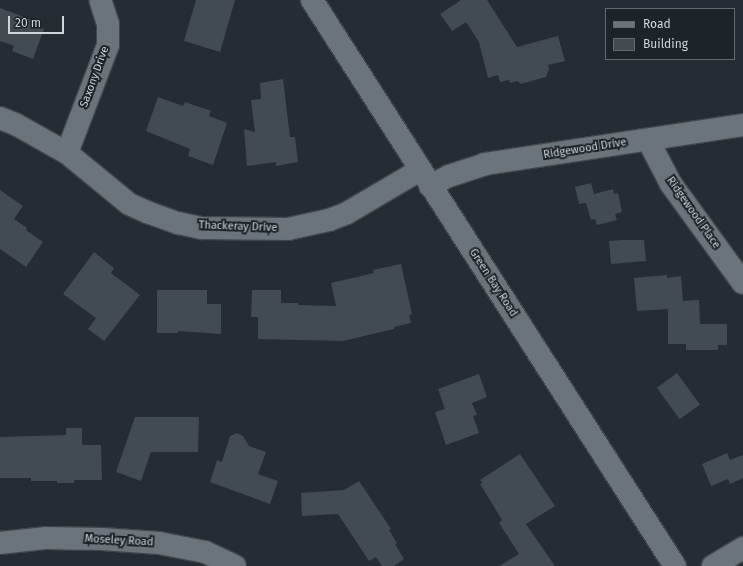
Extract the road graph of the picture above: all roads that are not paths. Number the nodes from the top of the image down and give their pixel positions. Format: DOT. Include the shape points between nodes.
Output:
graph roads {
  1 [pos="100,0"];
  2 [pos="312,0"];
  3 [pos="0,118"];
  4 [pos="743,125"];
  5 [pos="648,140"];
  6 [pos="67,153"];
  7 [pos="425,178"];
  8 [pos="743,283"];
  9 [pos="0,543"];
  10 [pos="743,548"];
  11 [pos="234,566"];
  12 [pos="675,566"];
  13 [pos="712,566"];
  1 -- 6 [label="street, Saxony Drive" via="108,24 108,45"];
  2 -- 7 [label="street, Green Bay Road"];
  3 -- 6 [label="street, Thackeray Drive"];
  4 -- 5 [label="street, Ridgewood Drive"];
  5 -- 7 [label="street, Ridgewood Drive" via="485,164 449,176"];
  5 -- 8 [label="street, Ridgewood Place" via="672,184"];
  6 -- 7 [label="street, Thackeray Drive" via="129,204 178,223 202,228 288,229 329,220"];
  7 -- 12 [label="street, Green Bay Road"];
  9 -- 11 [label="street, Moseley Road" via="45,538 159,543 205,552"];
  10 -- 13 [label="street"];
}
